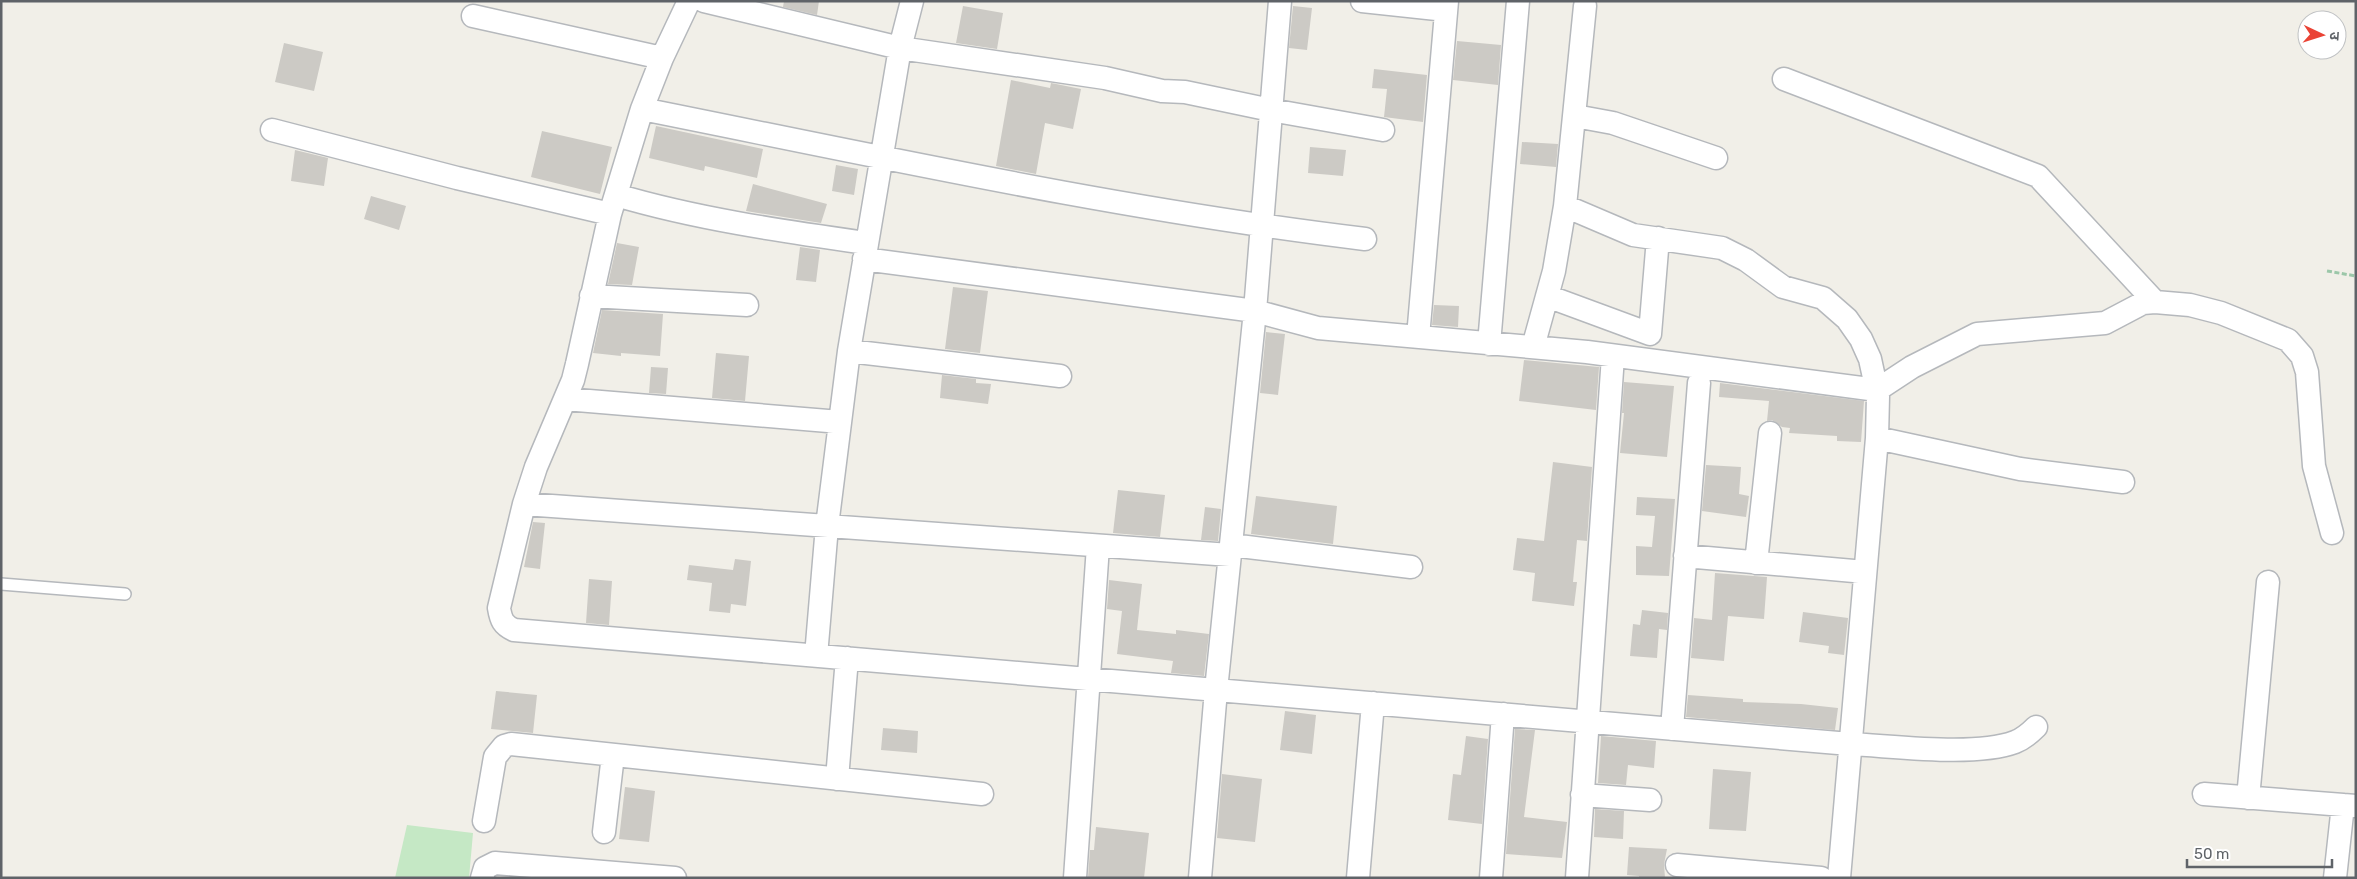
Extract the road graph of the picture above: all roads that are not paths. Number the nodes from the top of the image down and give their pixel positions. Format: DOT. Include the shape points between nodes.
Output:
graph roads {
  1 [pos="689,1"];
  2 [pos="704,1"];
  3 [pos="912,1"];
  4 [pos="1280,1"];
  5 [pos="1362,1"];
  6 [pos="1518,1"];
  7 [pos="1446,6"];
  8 [pos="1585,6"];
  9 [pos="473,16"];
  10 [pos="900,48"];
  11 [pos="662,58"];
  12 [pos="1784,79"];
  13 [pos="642,109"];
  14 [pos="1271,110"];
  15 [pos="1575,116"];
  16 [pos="272,130"];
  17 [pos="1384,130"];
  18 [pos="883,158"];
  19 [pos="1716,158"];
  20 [pos="613,204"];
  21 [pos="1565,206"];
  22 [pos="1262,227"];
  23 [pos="1658,238"];
  24 [pos="1365,239"];
  25 [pos="865,251"];
  26 [pos="591,296"];
  27 [pos="1547,296"];
  28 [pos="2155,302"];
  29 [pos="747,304"];
  30 [pos="1255,311"];
  31 [pos="1418,337"];
  32 [pos="1489,344"];
  33 [pos="1532,348"];
  34 [pos="849,351"];
  35 [pos="1613,356"];
  36 [pos="1060,376"];
  37 [pos="1699,383"];
  38 [pos="1877,390"];
  39 [pos="564,399"];
  40 [pos="840,422"];
  41 [pos="1770,433"];
  42 [pos="1877,438"];
  43 [pos="2123,482"];
  44 [pos="524,504"];
  45 [pos="827,526"];
  46 [pos="2332,533"];
  47 [pos="1098,546"];
  48 [pos="1230,550"];
  49 [pos="1685,556"];
  50 [pos="1756,563"];
  51 [pos="1411,567"];
  52 [pos="1864,572"];
  53 [pos="2268,582"];
  54 [pos="1,584"];
  55 [pos="125,594"];
  56 [pos="816,656"];
  57 [pos="847,658"];
  58 [pos="1089,679"];
  59 [pos="1216,690"];
  60 [pos="1373,703"];
  61 [pos="1503,714"];
  62 [pos="1588,721"];
  63 [pos="2036,727"];
  64 [pos="1672,729"];
  65 [pos="1850,744"];
  66 [pos="613,755"];
  67 [pos="837,779"];
  68 [pos="982,794"];
  69 [pos="1582,794"];
  70 [pos="2204,794"];
  71 [pos="2248,798"];
  72 [pos="1650,800"];
  73 [pos="2350,806"];
  74 [pos="484,821"];
  75 [pos="604,832"];
  76 [pos="1677,865"];
  77 [pos="601,875"];
  78 [pos="482,878"];
  79 [pos="675,878"];
  80 [pos="1075,878"];
  81 [pos="1200,878"];
  82 [pos="1358,878"];
  83 [pos="1491,878"];
  84 [pos="1577,878"];
  85 [pos="1822,878"];
  86 [pos="1839,878"];
  87 [pos="2335,878"];
  1 -- 11 [label="street"];
  2 -- 10 [label="street"];
  3 -- 10 [label="street"];
  4 -- 14 [label="street"];
  5 -- 7 [label="street"];
  6 -- 32 [label="street"];
  7 -- 31 [label="street"];
  8 -- 15 [label="street"];
  9 -- 11 [label="street"];
  10 -- 14 [label="street" via="1105,78"];
  10 -- 18 [label="street"];
  11 -- 13 [label="street"];
  12 -- 28 [label="street" via="2038,176"];
  13 -- 18 [label="street"];
  13 -- 20 [label="street"];
  14 -- 17 [label="street"];
  14 -- 22 [label="street"];
  15 -- 19 [label="street" via="1613,123"];
  15 -- 21 [label="street"];
  16 -- 20 [label="street" via="457,178"];
  18 -- 22 [label="street"];
  18 -- 25 [label="street"];
  20 -- 25 [label="street" via="690,213"];
  20 -- 26 [label="street"];
  21 -- 23 [label="street" via="1626,232"];
  21 -- 27 [label="street"];
  22 -- 24 [label="street"];
  22 -- 30 [label="street"];
  23 -- 27 [label="street" via="1650,334"];
  23 -- 38 [label="street" via="1722,248 1746,260 1783,287 1823,298 1847,319 1861,339 1876,377"];
  25 -- 30 [label="street"];
  25 -- 34 [label="street"];
  26 -- 29 [label="street"];
  26 -- 39 [label="street" via="577,364"];
  27 -- 33 [label="street"];
  28 -- 38 [label="street" via="2143,303 2105,323 1977,334 1912,367"];
  28 -- 46 [label="street" via="2190,305 2221,313 2295,346 2305,364 2314,466"];
  30 -- 31 [label="street" via="1318,328"];
  30 -- 48 [label="street"];
  31 -- 32 [label="street"];
  32 -- 33 [label="street"];
  33 -- 35 [label="street"];
  34 -- 36 [label="street"];
  34 -- 40 [label="street"];
  35 -- 38 [label="street"];
  35 -- 62 [label="street"];
  37 -- 49 [label="street"];
  38 -- 42 [label="street"];
  39 -- 40 [label="street"];
  39 -- 44 [label="street"];
  40 -- 45 [label="street"];
  41 -- 50 [label="street"];
  42 -- 43 [label="street" via="2001,466"];
  42 -- 52 [label="street"];
  44 -- 45 [label="street"];
  44 -- 56 [label="street" via="499,608 505,626 514,630"];
  45 -- 47 [label="street"];
  45 -- 56 [label="street"];
  47 -- 48 [label="street"];
  47 -- 58 [label="street"];
  48 -- 51 [label="street"];
  48 -- 59 [label="street"];
  49 -- 50 [label="street"];
  49 -- 64 [label="street"];
  50 -- 52 [label="street"];
  52 -- 65 [label="street"];
  53 -- 71 [label="street"];
  54 -- 55 [label="lane"];
  56 -- 57 [label="street"];
  57 -- 58 [label="street"];
  57 -- 67 [label="street"];
  58 -- 59 [label="street"];
  58 -- 80 [label="street"];
  59 -- 60 [label="street"];
  59 -- 81 [label="street"];
  60 -- 61 [label="street"];
  60 -- 82 [label="street"];
  61 -- 62 [label="street"];
  61 -- 83 [label="street"];
  62 -- 64 [label="street"];
  62 -- 69 [label="street"];
  63 -- 65 [label="street" via="2011,743 1971,750"];
  64 -- 65 [label="street"];
  65 -- 86 [label="street"];
  66 -- 67 [label="street"];
  66 -- 74 [label="street" via="504,746 495,757"];
  66 -- 75 [label="street"];
  67 -- 68 [label="street"];
  69 -- 72 [label="street"];
  69 -- 84 [label="street"];
  70 -- 71 [label="street"];
  71 -- 73 [label="street"];
  73 -- 87 [label="street"];
  76 -- 85 [label="street"];
  77 -- 78 [label="street" via="495,863 485,868"];
  77 -- 79 [label="street"];
}
